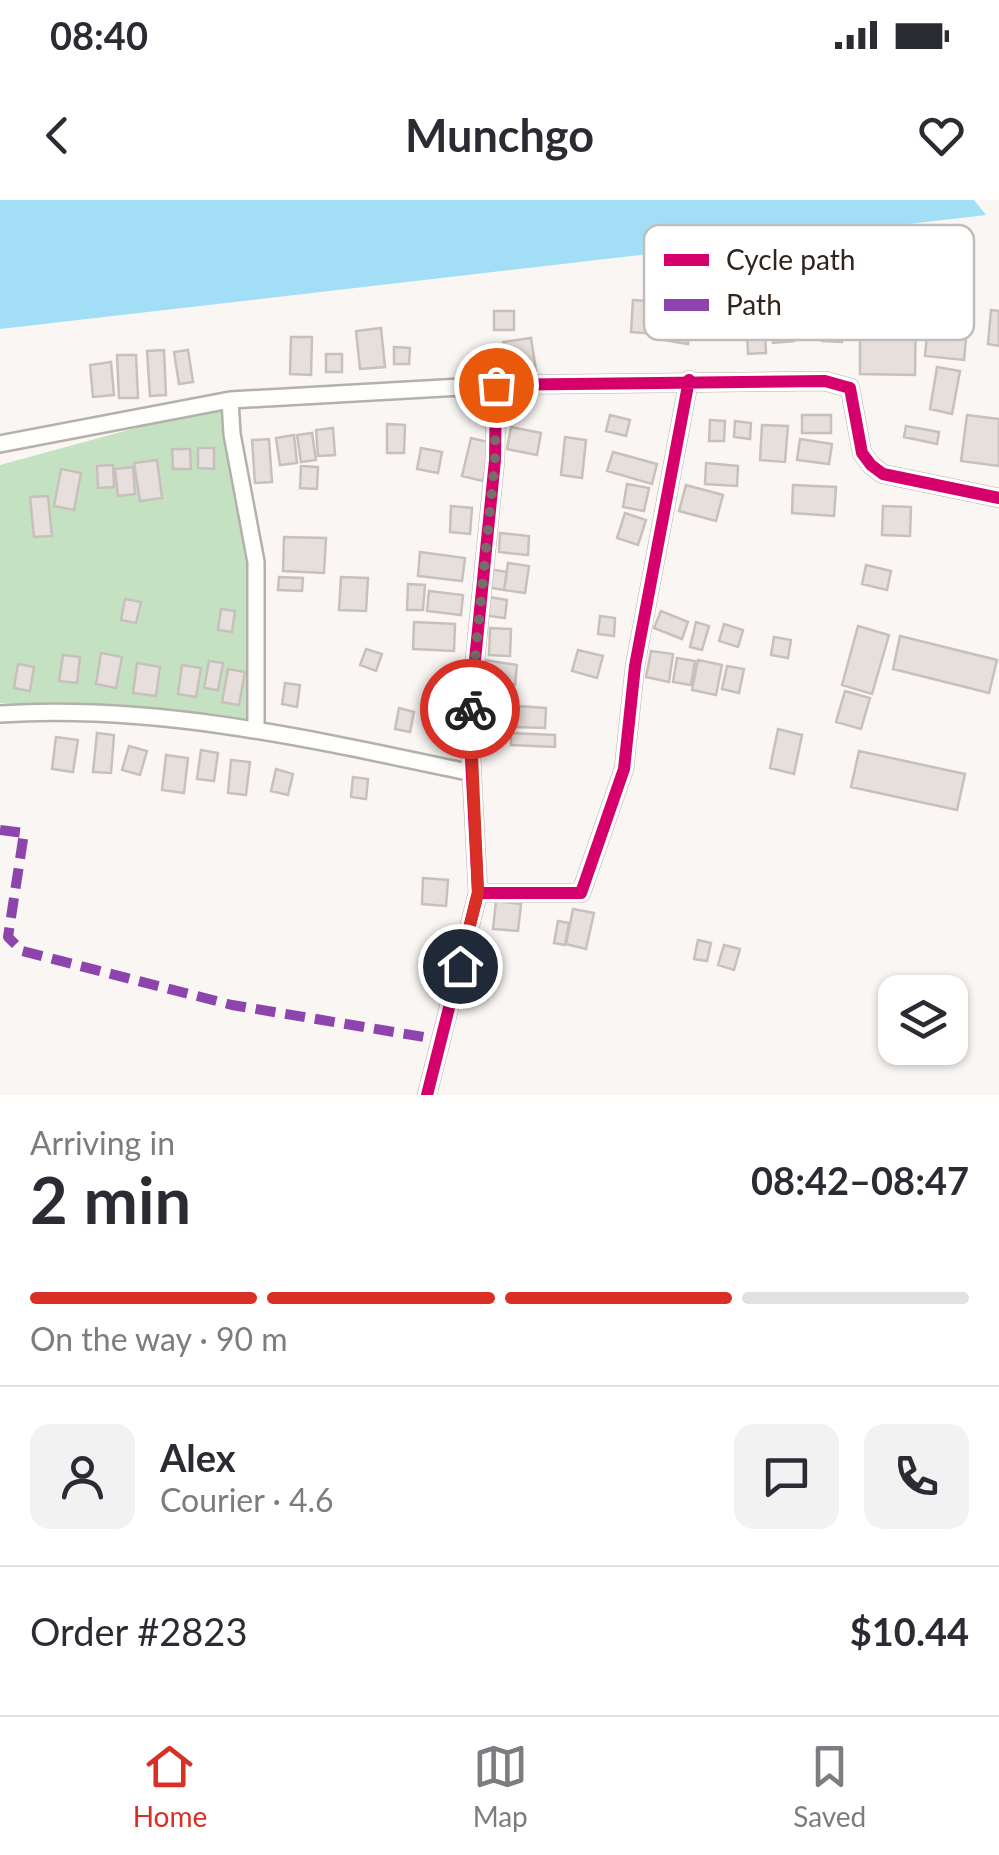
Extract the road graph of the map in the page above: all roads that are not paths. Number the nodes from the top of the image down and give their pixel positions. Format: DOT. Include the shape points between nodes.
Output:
graph roads {
  1 [pos="689,380"];
  2 [pos="496,385"];
  3 [pos="230,400"];
  4 [pos="0,444"];
  5 [pos="999,498"];
  6 [pos="0,714"];
  7 [pos="256,727"];
  8 [pos="472,773"];
  9 [pos="478,892"];
  10 [pos="426,1095"];
  1 -- 2 [label="street"];
  1 -- 5 [label="street" via="825,381 850,388 862,452 883,474"];
  1 -- 9 [label="street" via="636,666 624,769 582,893"];
  2 -- 3 [label="street"];
  2 -- 8 [label="street" via="495,460 469,720"];
  3 -- 4 [label="street"];
  3 -- 7 [label="street" via="256,562"];
  6 -- 7 [label="street" via="68,710"];
  7 -- 8 [label="street"];
  8 -- 9 [label="street"];
  9 -- 10 [label="street"];
}
